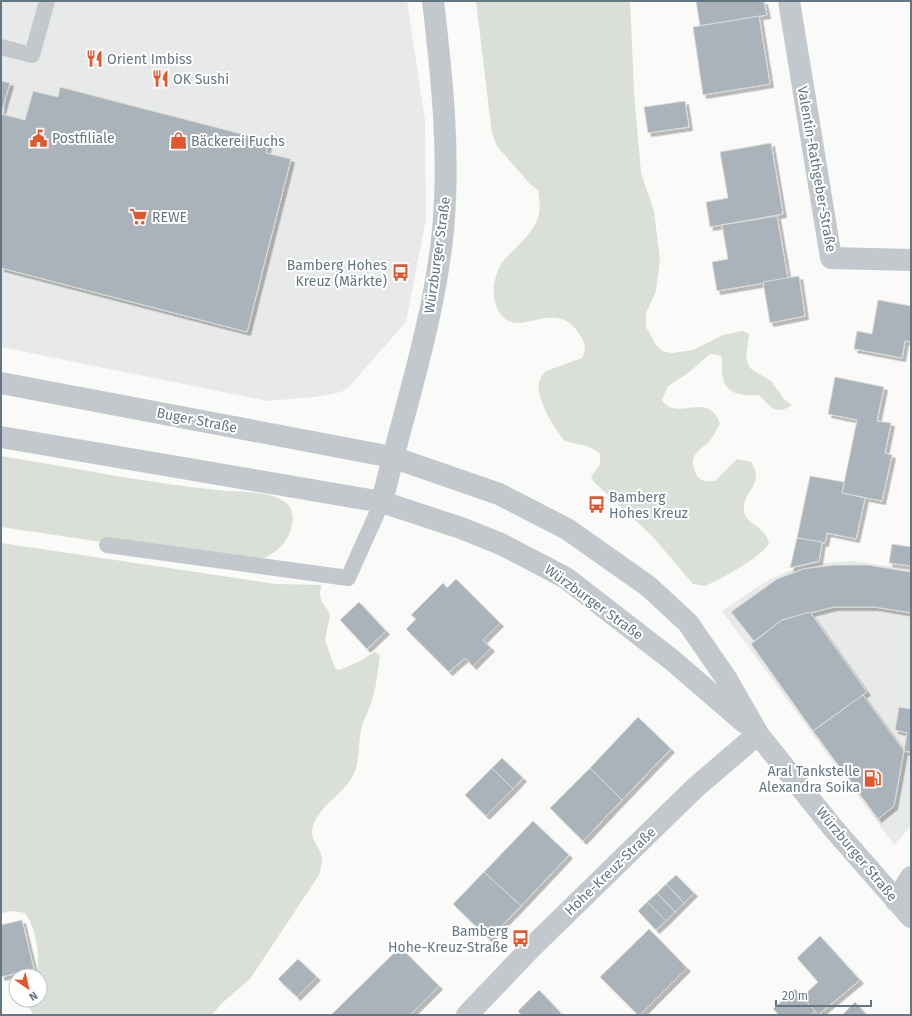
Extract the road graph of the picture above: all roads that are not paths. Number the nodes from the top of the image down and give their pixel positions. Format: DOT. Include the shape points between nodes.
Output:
graph roads {
  1 [pos="47,1"];
  2 [pos="433,1"];
  3 [pos="789,1"];
  4 [pos="1,47"];
  5 [pos="911,260"];
  6 [pos="1,383"];
  7 [pos="1,437"];
  8 [pos="392,457"];
  9 [pos="382,502"];
  10 [pos="108,545"];
  11 [pos="758,734"];
  12 [pos="911,877"];
  13 [pos="896,901"];
  14 [pos="911,917"];
  15 [pos="467,1015"];
  1 -- 4 [label="lane" via="32,54"];
  2 -- 8 [label="street, Würzburger Straße" via="444,98 446,184 443,232 423,341"];
  3 -- 5 [label="street, Valentin-Rathgeber-Straße" via="831,258"];
  6 -- 8 [label="street, Buger Straße"];
  7 -- 9 [label="street"];
  8 -- 9 [label="street, Würzburger Straße"];
  8 -- 11 [label="street, Würzburger Straße" via="499,494 567,528 641,581 688,622 726,678"];
  9 -- 10 [label="lane" via="348,578"];
  9 -- 11 [label="street, Würzburger Straße" via="462,528 501,544 566,578 672,660"];
  11 -- 13 [label="street, Würzburger Straße" via="833,828"];
  11 -- 15 [label="street, Hohe-Kreuz-Straße" via="696,787 530,949"];
  12 -- 13 [label="street"];
  13 -- 14 [label="street, Würzburger Straße"];
}
